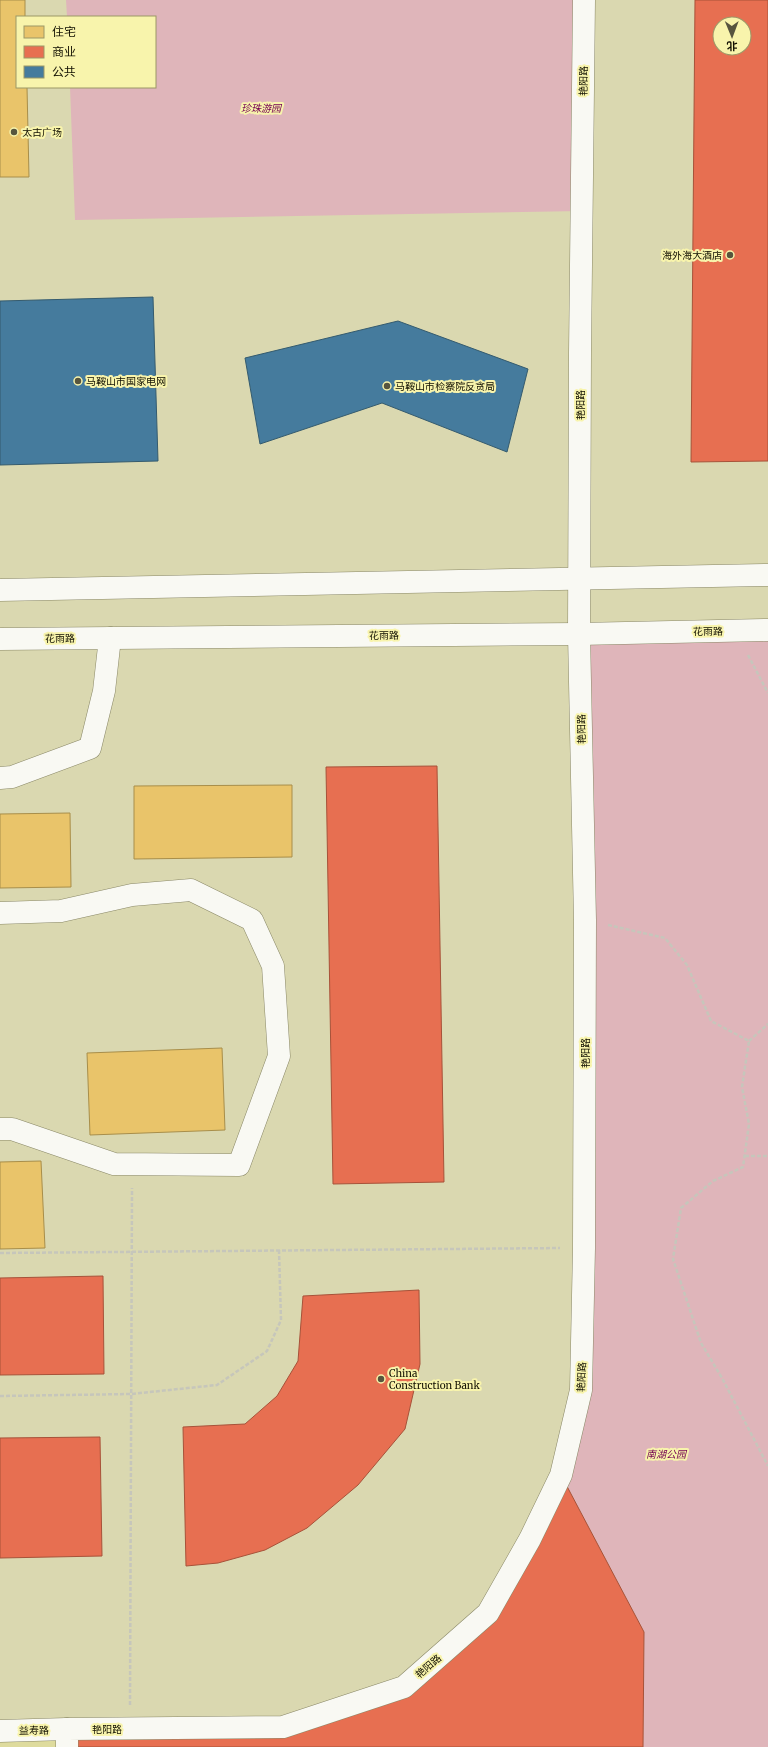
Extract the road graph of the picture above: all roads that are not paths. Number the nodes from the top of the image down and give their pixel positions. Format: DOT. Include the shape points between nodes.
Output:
graph roads {
  1 [pos="584,0"];
  2 [pos="768,575"];
  3 [pos="579,579"];
  4 [pos="0,590"];
  5 [pos="768,630"];
  6 [pos="579,634"];
  7 [pos="110,638"];
  8 [pos="0,639"];
  9 [pos="0,778"];
  10 [pos="0,913"];
  11 [pos="0,1129"];
  12 [pos="0,1731"];
  13 [pos="67,1738"];
  1 -- 3 [label="street, 艳阳路"];
  2 -- 3 [label="street"];
  3 -- 4 [label="street"];
  3 -- 6 [label="street, 艳阳路"];
  5 -- 6 [label="street, 花雨路"];
  6 -- 7 [label="street, 花雨路"];
  6 -- 13 [label="street, 艳阳路" via="585,920 581,1390 561,1475 530,1539 488,1613 404,1687 283,1727 130,1730"];
  7 -- 8 [label="street, 花雨路"];
  7 -- 9 [label="street" via="104,691 90,748 12,778"];
  10 -- 11 [label="street" via="61,910 132,895 192,890 252,920 273,966 279,1056 239,1165 114,1164 12,1129"];
  12 -- 13 [label="street, 益寿路"];
}
